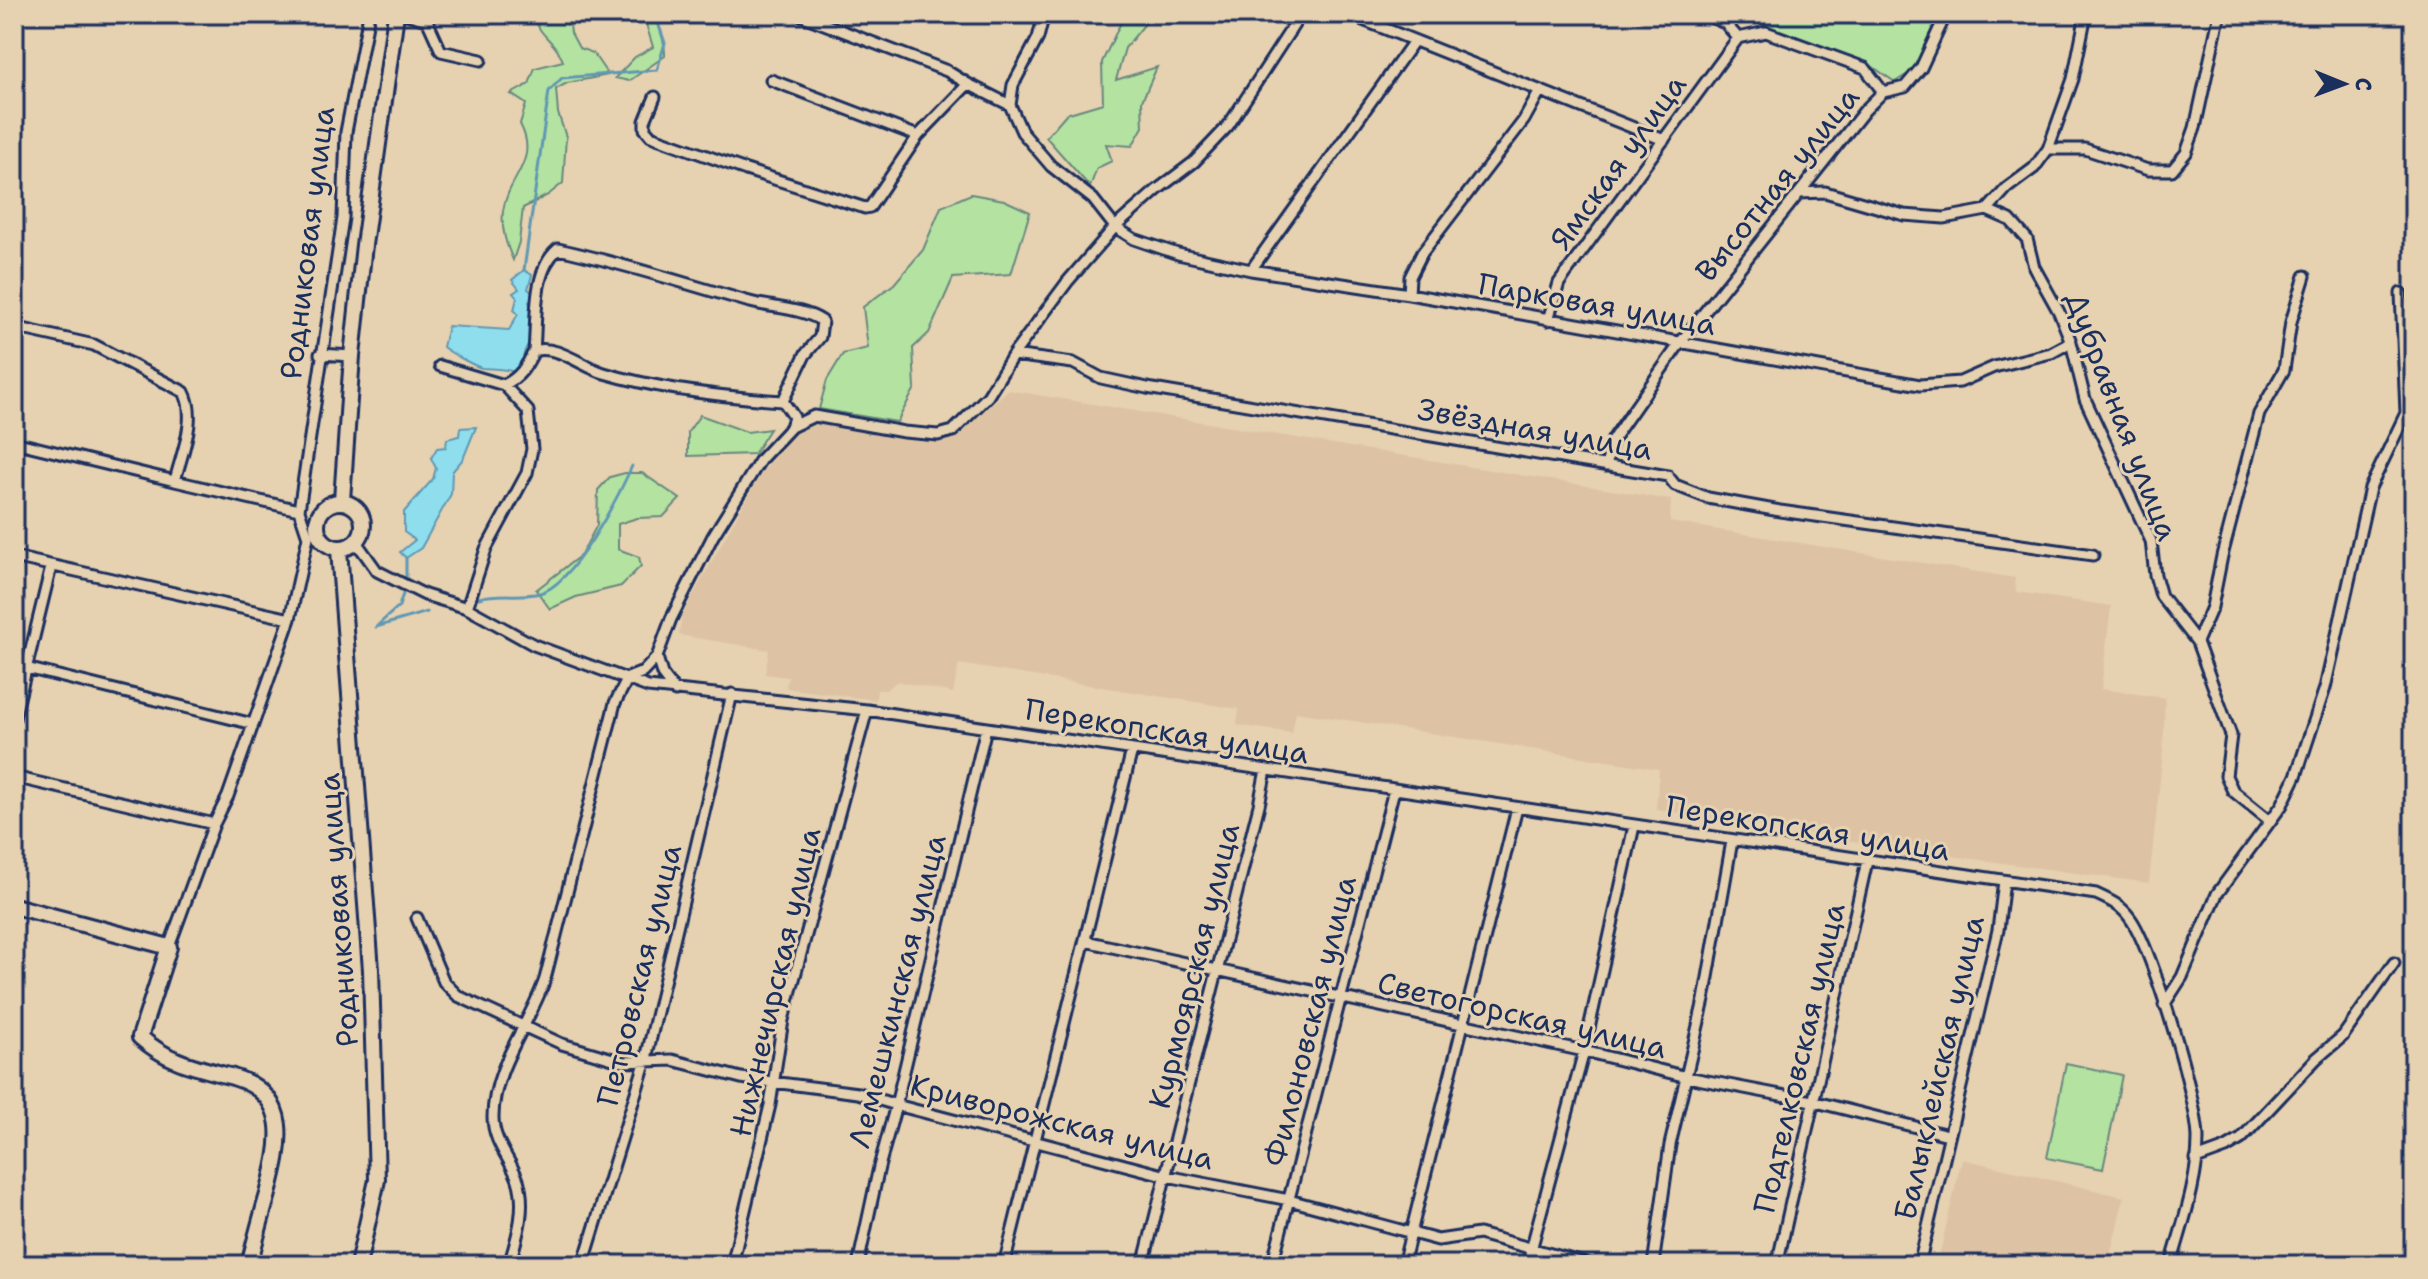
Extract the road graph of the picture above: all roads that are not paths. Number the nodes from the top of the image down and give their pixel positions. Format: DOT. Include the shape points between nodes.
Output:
graph roads {
  1 [pos="369,14"];
  2 [pos="396,14"];
  3 [pos="406,14"];
  4 [pos="798,14"];
  5 [pos="1044,14"];
  6 [pos="1301,14"];
  7 [pos="1348,14"];
  8 [pos="1704,14"];
  9 [pos="1946,14"];
  10 [pos="2086,14"];
  11 [pos="2222,14"];
  12 [pos="1738,38"];
  13 [pos="1414,41"];
  14 [pos="481,60"];
  15 [pos="771,80"];
  16 [pos="968,84"];
  17 [pos="1540,91"];
  18 [pos="1883,92"];
  19 [pos="655,97"];
  20 [pos="1010,105"];
  21 [pos="918,136"];
  22 [pos="1664,140"];
  23 [pos="2048,149"];
  24 [pos="1799,193"];
  25 [pos="1987,210"];
  26 [pos="1115,227"];
  27 [pos="1251,270"];
  28 [pos="2305,276"];
  29 [pos="2401,293"];
  30 [pos="1409,294"];
  31 [pos="1548,320"];
  32 [pos="14,327"];
  33 [pos="2071,342"];
  34 [pos="1680,343"];
  35 [pos="534,351"];
  36 [pos="320,354"];
  37 [pos="1013,355"];
  38 [pos="352,356"];
  39 [pos="440,366"];
  40 [pos="504,385"];
  41 [pos="783,401"];
  42 [pos="2410,413"];
  43 [pos="791,427"];
  44 [pos="14,442"];
  45 [pos="1606,466"];
  46 [pos="175,481"];
  47 [pos="342,500"];
  48 [pos="299,510"];
  49 [pos="310,525"];
  50 [pos="357,543"];
  51 [pos="339,550"];
  52 [pos="2093,555"];
  53 [pos="14,557"];
  54 [pos="51,567"];
  55 [pos="467,608"];
  56 [pos="290,619"];
  57 [pos="2197,642"];
  58 [pos="657,657"];
  59 [pos="14,665"];
  60 [pos="27,668"];
  61 [pos="628,678"];
  62 [pos="675,691"];
  63 [pos="732,694"];
  64 [pos="867,710"];
  65 [pos="14,719"];
  66 [pos="253,724"];
  67 [pos="986,728"];
  68 [pos="1132,750"];
  69 [pos="1266,770"];
  70 [pos="14,777"];
  71 [pos="1394,790"];
  72 [pos="1517,808"];
  73 [pos="2269,820"];
  74 [pos="214,824"];
  75 [pos="1634,826"];
  76 [pos="1732,841"];
  77 [pos="1867,861"];
  78 [pos="2004,881"];
  79 [pos="14,906"];
  80 [pos="417,918"];
  81 [pos="1085,941"];
  82 [pos="169,947"];
  83 [pos="2394,963"];
  84 [pos="1218,969"];
  85 [pos="1342,999"];
  86 [pos="2164,1005"];
  87 [pos="522,1024"];
  88 [pos="1463,1025"];
  89 [pos="1584,1051"];
  90 [pos="645,1063"];
  91 [pos="1687,1077"];
  92 [pos="774,1081"];
  93 [pos="1812,1101"];
  94 [pos="896,1105"];
  95 [pos="1948,1135"];
  96 [pos="1034,1141"];
  97 [pos="2196,1159"];
  98 [pos="1167,1176"];
  99 [pos="1289,1200"];
  100 [pos="1411,1234"];
  101 [pos="1531,1250"];
  102 [pos="249,1265"];
  103 [pos="358,1265"];
  104 [pos="509,1265"];
  105 [pos="583,1265"];
  106 [pos="732,1265"];
  107 [pos="858,1265"];
  108 [pos="1004,1265"];
  109 [pos="1143,1265"];
  110 [pos="1272,1265"];
  111 [pos="1403,1265"];
  112 [pos="1527,1265"];
  113 [pos="1591,1265"];
  114 [pos="1653,1265"];
  115 [pos="1777,1265"];
  116 [pos="1919,1265"];
  117 [pos="2171,1265"];
  1 -- 36 [label="street, Родниковая улица" via="346,132 343,218"];
  2 -- 38 [label="main road, Родниковая улица"];
  3 -- 14 [label="street" via="427,20 441,51"];
  4 -- 16 [label="street" via="947,71"];
  5 -- 20 [label="street" via="1038,38 1013,85"];
  6 -- 26 [label="street" via="1228,126 1194,162"];
  7 -- 13 [label="street"];
  8 -- 12 [label="street" via="1725,23"];
  9 -- 18 [label="street" via="1921,68 1905,87"];
  10 -- 23 [label="street" via="2073,79"];
  11 -- 23 [label="street" via="2195,128 2186,153 2172,170 2148,170 2085,149"];
  12 -- 18 [label="street" via="1766,32 1865,68"];
  12 -- 22 [label="street, Ямская улица"];
  13 -- 17 [label="street"];
  13 -- 27 [label="street"];
  15 -- 21 [label="street"];
  16 -- 20 [label="street"];
  16 -- 21 [label="street"];
  17 -- 22 [label="street"];
  17 -- 30 [label="street" via="1524,120 1422,253 1410,277"];
  18 -- 24 [label="street, Высотная улица"];
  19 -- 21 [label="street" via="645,121 651,136 865,208"];
  20 -- 26 [label="street" via="1022,132 1041,155 1093,199"];
  22 -- 31 [label="street, Ямская улица" via="1559,283"];
  23 -- 25 [label="street"];
  24 -- 25 [label="street" via="1825,192 1904,215 1944,218"];
  24 -- 34 [label="street, Высотная улица"];
  25 -- 33 [label="street, Дубравная улица" via="2010,220 2027,239 2034,267"];
  26 -- 27 [label="street, Парковая улица" via="1178,254"];
  26 -- 37 [label="street"];
  27 -- 30 [label="street, Парковая улица"];
  28 -- 57 [label="street" via="2284,370 2259,414 2212,607"];
  29 -- 42 [label="street"];
  30 -- 31 [label="street, Парковая улица"];
  31 -- 34 [label="street, Парковая улица"];
  32 -- 46 [label="street" via="94,345 184,392 189,420"];
  33 -- 34 [label="street, Парковая улица" via="1960,382 1920,385"];
  33 -- 57 [label="street, Дубравная улица" via="2085,399 2151,541 2161,596"];
  34 -- 45 [label="street, Высотная улица" via="1613,439"];
  35 -- 40 [label="street" via="526,368"];
  35 -- 41 [label="street" via="545,349 602,372 666,388"];
  35 -- 41 [label="street" via="541,274 558,249 822,321 820,337"];
  36 -- 38 [label="street"];
  36 -- 48 [label="street, Родниковая улица"];
  37 -- 43 [label="street" via="988,396 953,431 904,432 814,416"];
  37 -- 45 [label="street, Звёздная улица" via="1073,363 1101,378 1147,388"];
  38 -- 47 [label="main road, Родниковая улица"];
  39 -- 40 [label="street"];
  40 -- 55 [label="street" via="528,411 531,462 486,549"];
  41 -- 43 [label="street" via="794,417"];
  42 -- 73 [label="street" via="2370,488 2325,688 2301,762 2282,805"];
  43 -- 58 [label="street" via="761,459 713,536"];
  44 -- 46 [label="street"];
  45 -- 52 [label="street, Звёздная улица" via="1668,476 1675,485 1708,498"];
  46 -- 48 [label="street"];
  47 -- 49 [label="main road" via="324,507"];
  47 -- 50 [label="main road" via="359,508 365,526"];
  48 -- 49 [label="street, Родниковая улица"];
  49 -- 51 [label="main road, Родниковая улица" via="322,542"];
  49 -- 56 [label="street, Родниковая улица"];
  50 -- 51 [label="main road"];
  50 -- 55 [label="street, Перекопская улица" via="377,571"];
  51 -- 103 [label="main road, Родниковая улица" via="371,970 377,1166"];
  53 -- 54 [label="street"];
  54 -- 56 [label="street"];
  54 -- 60 [label="street"];
  55 -- 61 [label="street, Перекопская улица" via="534,645"];
  56 -- 66 [label="street, Родниковая улица"];
  57 -- 73 [label="street, Дубравная улица" via="2231,735 2226,776 2233,791"];
  58 -- 61 [label="street"];
  58 -- 62 [label="street"];
  59 -- 60 [label="street"];
  60 -- 65 [label="street"];
  60 -- 66 [label="street"];
  61 -- 62 [label="street, Перекопская улица"];
  61 -- 87 [label="street" via="615,703 545,979"];
  62 -- 63 [label="street, Перекопская улица"];
  63 -- 64 [label="street, Перекопская улица"];
  63 -- 90 [label="street, Петровская улица"];
  64 -- 67 [label="street, Перекопская улица"];
  64 -- 92 [label="street, Нижнечирская улица" via="783,1020"];
  66 -- 74 [label="street, Родниковая улица"];
  67 -- 68 [label="street, Перекопская улица"];
  67 -- 94 [label="street, Лемешкинская улица"];
  68 -- 69 [label="street, Перекопская улица"];
  68 -- 81 [label="street"];
  69 -- 71 [label="street, Перекопская улица"];
  69 -- 84 [label="street, Курмоярская улица"];
  70 -- 74 [label="street"];
  71 -- 72 [label="street, Перекопская улица"];
  71 -- 85 [label="street, Филоновская улица"];
  72 -- 75 [label="street, Перекопская улица"];
  72 -- 88 [label="street"];
  73 -- 86 [label="street" via="2217,894 2182,977"];
  74 -- 82 [label="street, Родниковая улица"];
  75 -- 76 [label="street, Перекопская улица"];
  75 -- 89 [label="street"];
  76 -- 77 [label="street, Перекопская улица"];
  76 -- 91 [label="street"];
  77 -- 78 [label="street, Перекопская улица"];
  77 -- 93 [label="street, Подтелковская улица"];
  78 -- 86 [label="street, Перекопская улица" via="2096,894 2117,904 2139,933"];
  78 -- 95 [label="street, Балыклейская улица" via="1998,930"];
  79 -- 82 [label="main road"];
  80 -- 87 [label="street, Криворожская улица" via="444,982 458,996"];
  81 -- 84 [label="street, Светогорская улица"];
  81 -- 96 [label="street"];
  82 -- 102 [label="main road, Родниковая улица" via="140,1037 166,1058 246,1081 262,1092 276,1114 280,1146"];
  83 -- 97 [label="street" via="2343,1036 2241,1139"];
  84 -- 85 [label="street, Светогорская улица"];
  84 -- 98 [label="street, Курмоярская улица"];
  85 -- 88 [label="street, Светогорская улица"];
  85 -- 99 [label="street, Филоновская улица"];
  86 -- 97 [label="street, Перекопская улица" via="2195,1109"];
  87 -- 90 [label="street, Криворожская улица" via="562,1044"];
  87 -- 104 [label="street" via="493,1108 497,1142 518,1180 522,1205"];
  88 -- 89 [label="street, Светогорская улица"];
  88 -- 100 [label="street"];
  89 -- 91 [label="street, Светогорская улица"];
  89 -- 101 [label="street"];
  90 -- 92 [label="street, Криворожская улица" via="672,1060"];
  90 -- 105 [label="street, Петровская улица"];
  91 -- 93 [label="street, Светогорская улица"];
  91 -- 114 [label="street" via="1670,1145"];
  92 -- 94 [label="street, Криворожская улица" via="858,1093"];
  92 -- 106 [label="street, Нижнечирская улица"];
  93 -- 95 [label="street, Светогорская улица"];
  93 -- 115 [label="street, Подтелковская улица"];
  94 -- 96 [label="street, Криворожская улица"];
  94 -- 107 [label="street, Лемешкинская улица"];
  95 -- 116 [label="street, Балыклейская улица"];
  96 -- 98 [label="street, Криворожская улица"];
  96 -- 108 [label="street"];
  97 -- 117 [label="street, Перекопская улица"];
  98 -- 99 [label="street, Криворожская улица"];
  98 -- 109 [label="street, Курмоярская улица"];
  99 -- 100 [label="street, Криворожская улица"];
  99 -- 110 [label="street, Филоновская улица"];
  100 -- 101 [label="street, Криворожская улица" via="1438,1240 1479,1234"];
  100 -- 111 [label="street"];
  101 -- 112 [label="street"];
  101 -- 113 [label="street, Криворожская улица"];
}
